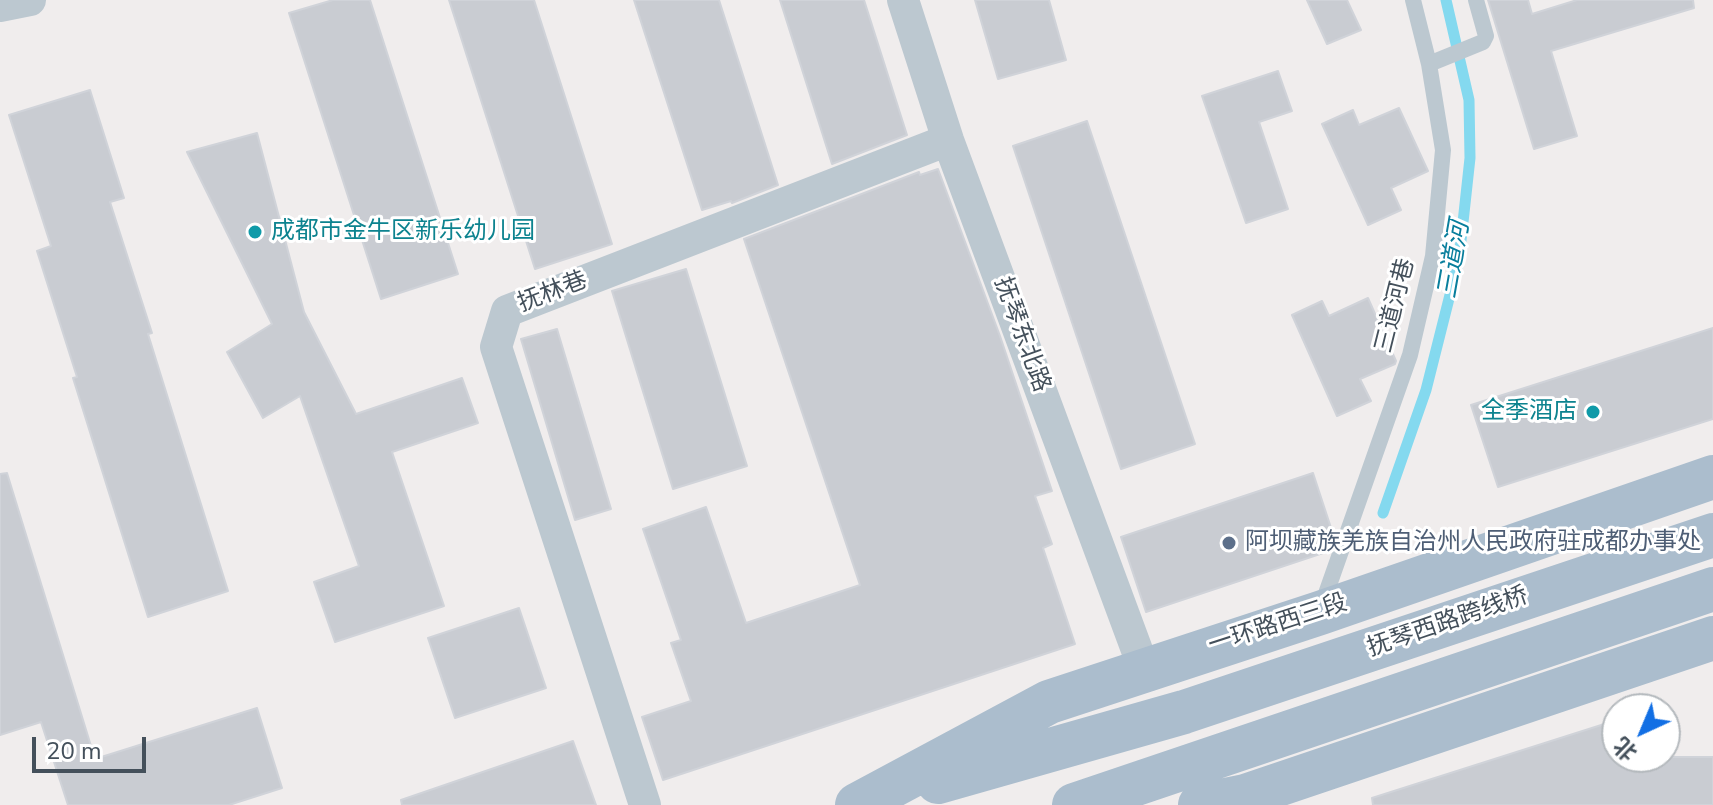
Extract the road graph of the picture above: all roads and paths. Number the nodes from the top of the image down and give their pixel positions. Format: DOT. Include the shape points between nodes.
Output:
graph roads {
  1 [pos="30,0"];
  2 [pos="903,0"];
  3 [pos="1413,0"];
  4 [pos="1476,0"];
  5 [pos="0,6"];
  6 [pos="1435,62"];
  7 [pos="948,140"];
  8 [pos="1713,477"];
  9 [pos="1713,535"];
  10 [pos="1713,589"];
  11 [pos="1320,613"];
  12 [pos="1713,638"];
  13 [pos="1144,669"];
  14 [pos="1246,800"];
  15 [pos="645,805"];
  16 [pos="858,805"];
  17 [pos="1074,805"];
  18 [pos="1200,805"];
  1 -- 5 [label="street"];
  2 -- 7 [label="street, 抚琴东北路"];
  3 -- 6 [label="lane, 三道河巷"];
  4 -- 6 [label="lane" via="1483,42"];
  6 -- 11 [label="lane, 三道河巷" via="1443,150 1433,256 1410,355"];
  7 -- 13 [label="street, 抚琴东北路"];
  7 -- 15 [label="street, 抚林巷" via="507,311 496,347"];
  8 -- 11 [label="main road, 一环路西三段"];
  9 -- 16 [label="main road, 抚琴西路跨线桥" via="1184,712"];
  10 -- 17 [label="main road"];
  11 -- 13 [label="main road, 一环路西三段"];
  12 -- 14 [label="main road"];
  13 -- 16 [label="main road, 一环路西三段" via="1049,702"];
  14 -- 18 [label="main road"];
}
